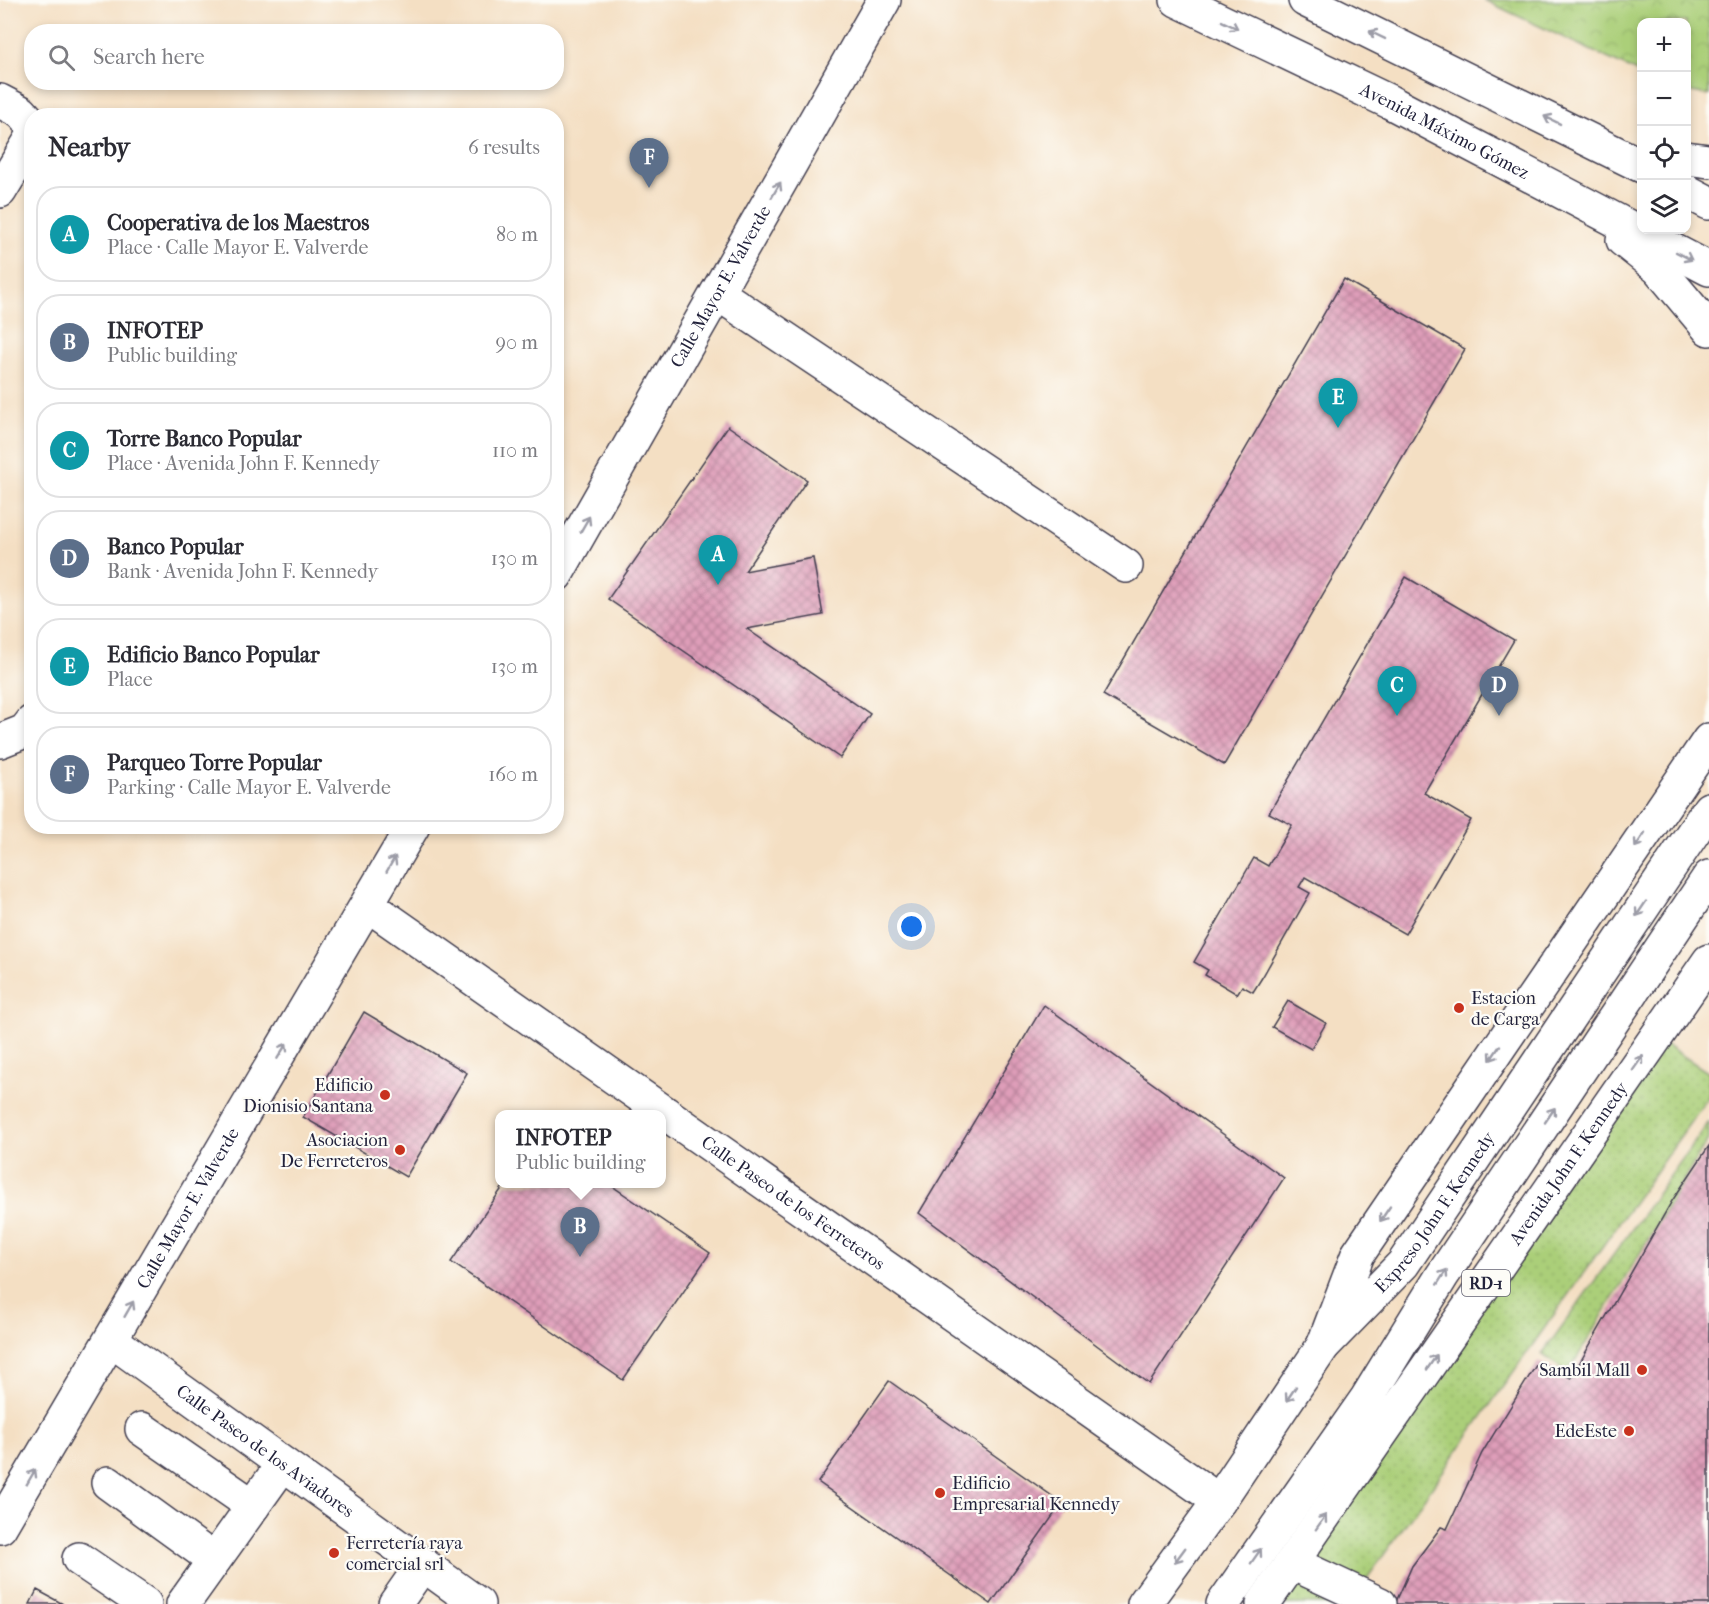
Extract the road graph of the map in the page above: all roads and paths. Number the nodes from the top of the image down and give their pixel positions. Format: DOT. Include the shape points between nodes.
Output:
graph roads {
  1 [pos="884,0"];
  2 [pos="1177,0"];
  3 [pos="1305,0"];
  4 [pos="0,101"];
  5 [pos="24,115"];
  6 [pos="1598,143"];
  7 [pos="1637,149"];
  8 [pos="24,151"];
  9 [pos="1691,159"];
  10 [pos="1709,161"];
  11 [pos="1637,164"];
  12 [pos="0,191"];
  13 [pos="1691,194"];
  14 [pos="1572,199"];
  15 [pos="1709,203"];
  16 [pos="1709,269"];
  17 [pos="717,293"];
  18 [pos="1709,329"];
  19 [pos="564,560"];
  20 [pos="1126,566"];
  21 [pos="1709,722"];
  22 [pos="24,731"];
  23 [pos="1709,740"];
  24 [pos="0,741"];
  25 [pos="1666,802"];
  26 [pos="1709,809"];
  27 [pos="408,834"];
  28 [pos="1709,877"];
  29 [pos="368,905"];
  30 [pos="1709,962"];
  31 [pos="661,1110"];
  32 [pos="666,1114"];
  33 [pos="111,1340"];
  34 [pos="1323,1346"];
  35 [pos="142,1429"];
  36 [pos="283,1464"];
  37 [pos="108,1483"];
  38 [pos="1219,1501"];
  39 [pos="253,1506"];
  40 [pos="0,1527"];
  41 [pos="79,1559"];
  42 [pos="214,1560"];
  43 [pos="1292,1563"];
  44 [pos="423,1564"];
  45 [pos="145,1604"];
  46 [pos="183,1604"];
  47 [pos="395,1604"];
  48 [pos="478,1604"];
  49 [pos="1144,1604"];
  50 [pos="1223,1604"];
  51 [pos="1263,1604"];
  52 [pos="1380,1604"];
  17 -- 1 [label="main road, Calle Mayor E. Valverde, one-way"];
  2 -- 14 [label="main road, Avenida Máximo Gómez, one-way" via="1390,102"];
  6 -- 3 [label="main road, one-way"];
  4 -- 5 [label="main road"];
  6 -- 7 [label="main road"];
  6 -- 11 [label="main road"];
  8 -- 12 [label="main road"];
  9 -- 10 [label="main road"];
  13 -- 15 [label="main road"];
  14 -- 16 [label="main road, Avenida Máximo Gómez, one-way"];
  14 -- 18 [label="main road" via="1658,268"];
  19 -- 17 [label="main road, Calle Mayor E. Valverde, one-way"];
  17 -- 20 [label="main road"];
  21 -- 25 [label="main road"];
  22 -- 24 [label="main road"];
  23 -- 25 [label="main road"];
  25 -- 34 [label="main road, one-way" via="1358,1254"];
  26 -- 34 [label="main road, Expreso John F. Kennedy, one-way" via="1403,1264"];
  29 -- 27 [label="main road, Calle Mayor E. Valverde, one-way"];
  50 -- 28 [label="main road, RD-1, one-way" via="1367,1398 1442,1276"];
  29 -- 31 [label="main road, Calle Paseo de los Ferreteros"];
  33 -- 29 [label="main road, Calle Mayor E. Valverde, one-way"];
  43 -- 30 [label="main road, Avenida John F. Kennedy / RD-1, one-way"];
  32 -- 38 [label="main road, Calle Paseo de los Ferreteros"];
  33 -- 36 [label="main road, Calle Paseo de los Aviadores"];
  40 -- 33 [label="main road, Calle Mayor E. Valverde, one-way"];
  34 -- 38 [label="main road, Expreso John F. Kennedy, one-way"];
  35 -- 39 [label="main road"];
  36 -- 39 [label="main road"];
  36 -- 44 [label="main road, Calle Paseo de los Aviadores"];
  37 -- 42 [label="main road"];
  38 -- 49 [label="main road, Expreso John F. Kennedy, one-way"];
  39 -- 42 [label="main road"];
  41 -- 45 [label="main road"];
  42 -- 46 [label="main road"];
  43 -- 51 [label="main road, Avenida John F. Kennedy / RD-1"];
  43 -- 52 [label="main road"];
  44 -- 47 [label="main road"];
  44 -- 48 [label="main road, Calle Paseo de los Aviadores"];
}
